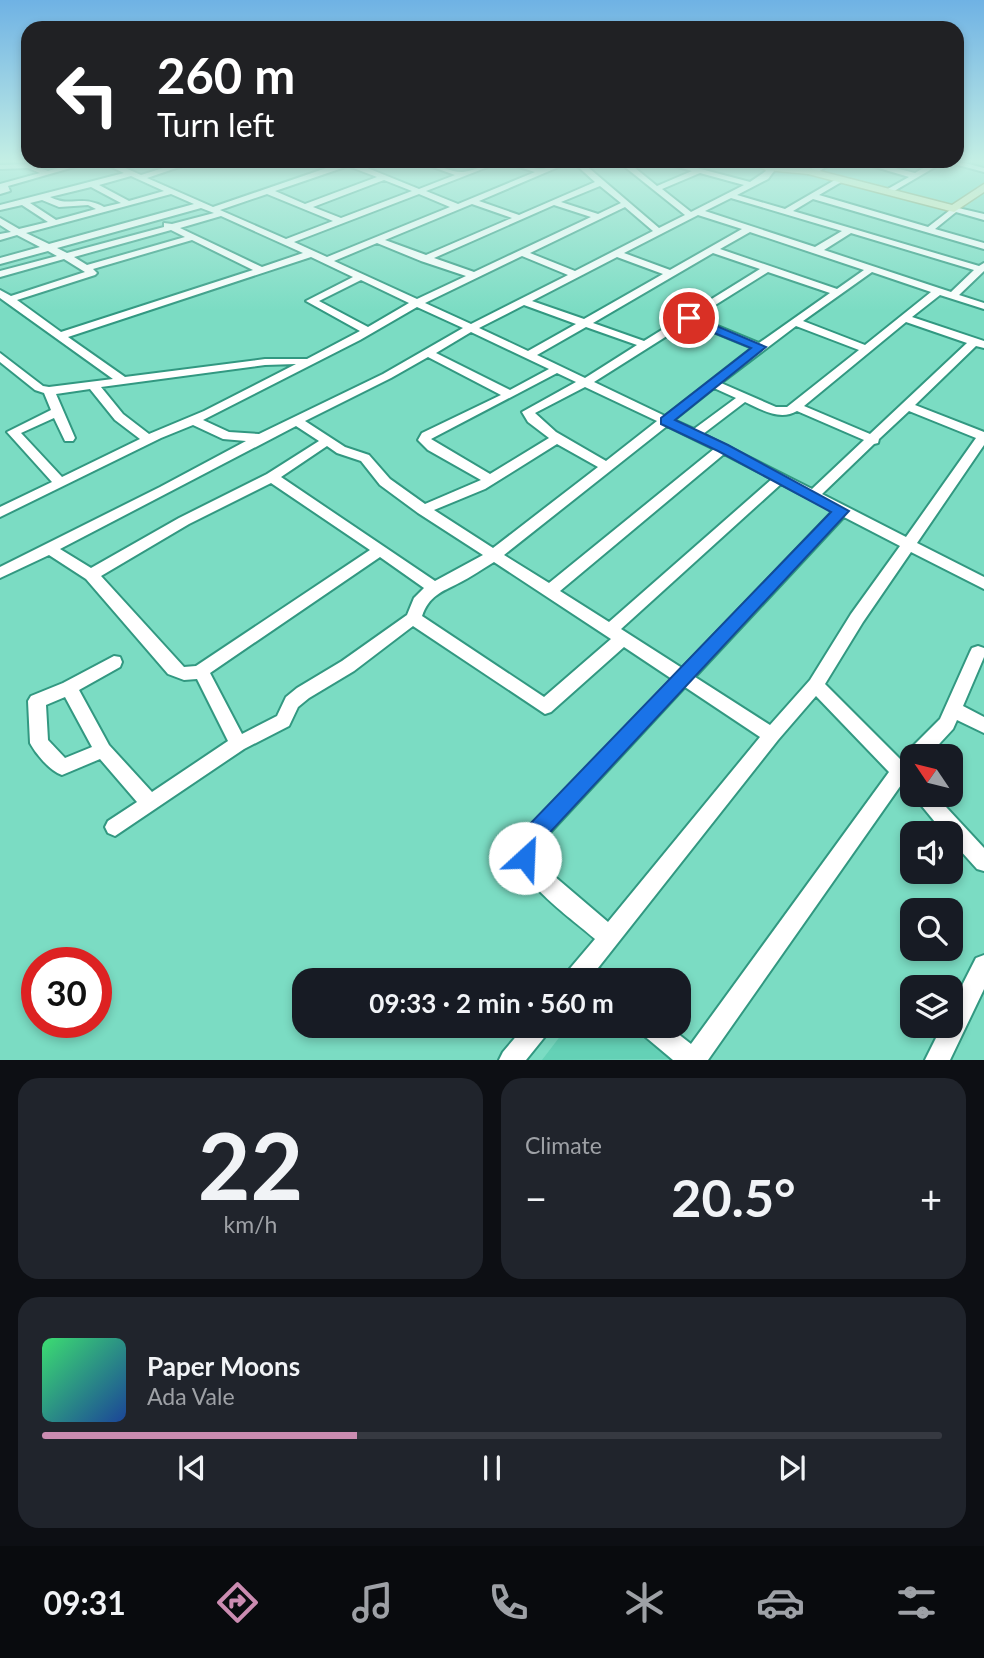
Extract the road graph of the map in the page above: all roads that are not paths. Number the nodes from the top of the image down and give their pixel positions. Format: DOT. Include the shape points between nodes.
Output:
graph roads {
  1 [pos="39,212"];
  2 [pos="99,212"];
  3 [pos="176,212"];
  4 [pos="215,212"];
  5 [pos="217,212"];
  6 [pos="318,212"];
  7 [pos="364,212"];
  8 [pos="445,212"];
  9 [pos="504,212"];
  10 [pos="528,212"];
  11 [pos="582,212"];
  12 [pos="609,212"];
  13 [pos="634,212"];
  14 [pos="698,212"];
  15 [pos="792,212"];
  16 [pos="869,212"];
  17 [pos="950,212"];
  18 [pos="967,212"];
  19 [pos="695,214"];
  20 [pos="517,217"];
  21 [pos="984,217"];
  22 [pos="157,218"];
  23 [pos="598,218"];
  24 [pos="0,221"];
  25 [pos="340,221"];
  26 [pos="56,223"];
  27 [pos="170,228"];
  28 [pos="749,229"];
  29 [pos="850,230"];
  30 [pos="929,230"];
  31 [pos="658,231"];
  32 [pos="17,233"];
  33 [pos="0,237"];
  34 [pos="190,239"];
  35 [pos="377,240"];
  36 [pos="286,242"];
  37 [pos="984,246"];
  38 [pos="50,248"];
  39 [pos="713,250"];
  40 [pos="816,251"];
  41 [pos="522,253"];
  42 [pos="616,253"];
  43 [pos="67,254"];
  44 [pos="311,254"];
  45 [pos="424,259"];
  46 [pos="0,261"];
  47 [pos="326,261"];
  48 [pos="86,268"];
  49 [pos="982,268"];
  50 [pos="766,269"];
  51 [pos="871,269"];
  52 [pos="263,271"];
  53 [pos="0,274"];
  54 [pos="575,274"];
  55 [pos="671,274"];
  56 [pos="473,275"];
  57 [pos="360,277"];
  58 [pos="938,291"];
  59 [pos="837,292"];
  60 [pos="4,296"];
  61 [pos="952,296"];
  62 [pos="523,301"];
  63 [pos="416,303"];
  64 [pos="984,306"];
  65 [pos="689,318"];
  66 [pos="905,318"];
  67 [pos="795,322"];
  68 [pos="582,324"];
  69 [pos="471,328"];
  70 [pos="368,331"];
  71 [pos="60,337"];
  72 [pos="979,343"];
  73 [pos="646,345"];
  74 [pos="760,347"];
  75 [pos="866,349"];
  76 [pos="428,353"];
  77 [pos="529,355"];
  78 [pos="0,356"];
  79 [pos="308,361"];
  80 [pos="557,369"];
  81 [pos="123,381"];
  82 [pos="586,382"];
  83 [pos="712,383"];
  84 [pos="94,386"];
  85 [pos="49,391"];
  86 [pos="510,395"];
  87 [pos="744,398"];
  88 [pos="795,406"];
  89 [pos="908,406"];
  90 [pos="57,412"];
  91 [pos="193,420"];
  92 [pos="666,421"];
  93 [pos="298,422"];
  94 [pos="695,434"];
  95 [pos="984,437"];
  96 [pos="69,438"];
  97 [pos="264,438"];
  98 [pos="558,438"];
  99 [pos="149,439"];
  100 [pos="874,440"];
  101 [pos="327,441"];
  102 [pos="723,448"];
  103 [pos="608,467"];
  104 [pos="272,477"];
  105 [pos="779,479"];
  106 [pos="491,480"];
  107 [pos="61,483"];
  108 [pos="812,496"];
  109 [pos="423,510"];
  110 [pos="841,511"];
  111 [pos="0,513"];
  112 [pos="908,544"];
  113 [pos="52,550"];
  114 [pos="381,550"];
  115 [pos="494,555"];
  116 [pos="0,573"];
  117 [pos="91,575"];
  118 [pos="984,584"];
  119 [pos="434,587"];
  120 [pos="550,591"];
  121 [pos="413,618"];
  122 [pos="616,634"];
  123 [pos="982,650"];
  124 [pos="114,662"];
  125 [pos="201,671"];
  126 [pos="684,678"];
  127 [pos="816,685"];
  128 [pos="69,688"];
  129 [pos="955,710"];
  130 [pos="984,726"];
  131 [pos="772,735"];
  132 [pos="238,744"];
  133 [pos="929,744"];
  134 [pos="103,750"];
  135 [pos="900,764"];
  136 [pos="900,783"];
  137 [pos="150,803"];
  138 [pos="933,807"];
  139 [pos="115,827"];
  140 [pos="984,862"];
  141 [pos="610,938"];
  142 [pos="984,966"];
  143 [pos="591,968"];
  144 [pos="529,1038"];
  145 [pos="666,1038"];
  146 [pos="511,1059"];
  147 [pos="693,1059"];
  148 [pos="937,1059"];
  1 -- 26 [label="street"];
  2 -- 26 [label="street"];
  3 -- 22 [label="street"];
  4 -- 27 [label="street"];
  5 -- 36 [label="street"];
  6 -- 25 [label="street"];
  7 -- 25 [label="street"];
  8 -- 35 [label="street"];
  9 -- 20 [label="street"];
  10 -- 20 [label="street"];
  11 -- 23 [label="street"];
  12 -- 23 [label="street"];
  13 -- 31 [label="street"];
  14 -- 19 [label="street"];
  15 -- 29 [label="street"];
  16 -- 30 [label="street"];
  17 -- 30 [label="street"];
  18 -- 21 [label="street"];
  19 -- 28 [label="street"];
  19 -- 31 [label="street"];
  20 -- 45 [label="street"];
  22 -- 27 [label="street"];
  22 -- 38 [label="street"];
  23 -- 41 [label="street"];
  24 -- 32 [label="street"];
  25 -- 36 [label="street"];
  26 -- 32 [label="street"];
  27 -- 34 [label="street"];
  27 -- 43 [label="street"];
  28 -- 39 [label="street"];
  28 -- 40 [label="street"];
  29 -- 40 [label="street"];
  29 -- 49 [label="street"];
  30 -- 37 [label="street"];
  31 -- 42 [label="street"];
  32 -- 33 [label="street"];
  32 -- 38 [label="street"];
  34 -- 48 [label="street"];
  34 -- 52 [label="street"];
  35 -- 45 [label="street"];
  35 -- 47 [label="street"];
  36 -- 44 [label="street"];
  38 -- 43 [label="street"];
  38 -- 46 [label="street"];
  39 -- 50 [label="street"];
  39 -- 55 [label="street"];
  40 -- 51 [label="street"];
  41 -- 54 [label="street"];
  41 -- 56 [label="street"];
  42 -- 54 [label="street"];
  42 -- 55 [label="street"];
  43 -- 48 [label="street"];
  43 -- 53 [label="street"];
  44 -- 47 [label="street"];
  44 -- 52 [label="street"];
  45 -- 56 [label="street"];
  47 -- 57 [label="street"];
  48 -- 60 [label="street" via="91,275"];
  49 -- 61 [label="street"];
  50 -- 59 [label="street"];
  50 -- 65 [label="street"];
  51 -- 58 [label="street"];
  51 -- 59 [label="street"];
  52 -- 71 [label="street"];
  54 -- 62 [label="street"];
  55 -- 68 [label="street"];
  56 -- 63 [label="street"];
  57 -- 63 [label="street"];
  57 -- 70 [label="street" via="311,301"];
  58 -- 61 [label="street"];
  58 -- 66 [label="street"];
  59 -- 67 [label="street"];
  60 -- 71 [label="street"];
  61 -- 64 [label="street"];
  62 -- 68 [label="street"];
  62 -- 69 [label="street"];
  63 -- 69 [label="street"];
  63 -- 70 [label="street"];
  65 -- 73 [label="street"];
  65 -- 74 [label="street"];
  66 -- 72 [label="street"];
  66 -- 75 [label="street"];
  67 -- 74 [label="street"];
  67 -- 75 [label="street"];
  68 -- 73 [label="street"];
  68 -- 77 [label="street"];
  69 -- 76 [label="street"];
  69 -- 77 [label="street"];
  70 -- 79 [label="street"];
  71 -- 81 [label="street"];
  72 -- 89 [label="street"];
  73 -- 82 [label="street"];
  74 -- 83 [label="street"];
  75 -- 88 [label="street"];
  76 -- 86 [label="street"];
  76 -- 93 [label="street"];
  77 -- 80 [label="street"];
  78 -- 85 [label="street" via="38,388"];
  79 -- 81 [label="street" via="265,362"];
  79 -- 91 [label="street"];
  80 -- 82 [label="street"];
  80 -- 86 [label="street"];
  81 -- 84 [label="street"];
  82 -- 92 [label="street"];
  82 -- 98 [label="street" via="528,412 540,428"];
  83 -- 87 [label="street"];
  83 -- 92 [label="street"];
  84 -- 85 [label="street"];
  84 -- 99 [label="street" via="119,417"];
  85 -- 90 [label="street"];
  86 -- 106 [label="street" via="424,440"];
  87 -- 88 [label="street" via="781,413"];
  87 -- 94 [label="street"];
  88 -- 100 [label="street"];
  89 -- 95 [label="street"];
  89 -- 100 [label="street"];
  90 -- 96 [label="street"];
  90 -- 107 [label="street" via="13,432"];
  91 -- 97 [label="street" via="227,436"];
  91 -- 99 [label="street"];
  92 -- 94 [label="street"];
  92 -- 103 [label="street"];
  93 -- 97 [label="street"];
  93 -- 101 [label="street"];
  94 -- 102 [label="street"];
  95 -- 112 [label="street"];
  97 -- 113 [label="street"];
  98 -- 103 [label="street"];
  98 -- 106 [label="street"];
  99 -- 107 [label="street"];
  100 -- 108 [label="street"];
  101 -- 104 [label="street"];
  101 -- 109 [label="street" via="365,458 385,482"];
  102 -- 105 [label="street"];
  102 -- 120 [label="street"];
  103 -- 115 [label="street"];
  104 -- 114 [label="street"];
  104 -- 117 [label="street"];
  105 -- 108 [label="street"];
  105 -- 122 [label="street"];
  106 -- 109 [label="street"];
  107 -- 111 [label="street"];
  108 -- 110 [label="street"];
  109 -- 115 [label="street"];
  110 -- 112 [label="street"];
  110 -- 126 [label="street"];
  112 -- 118 [label="street"];
  112 -- 127 [label="street"];
  113 -- 116 [label="street"];
  113 -- 117 [label="street"];
  114 -- 119 [label="street"];
  114 -- 125 [label="street"];
  115 -- 119 [label="street"];
  115 -- 120 [label="street"];
  117 -- 125 [label="street" via="180,674"];
  119 -- 121 [label="street" via="419,602"];
  120 -- 122 [label="street"];
  121 -- 122 [label="street" via="545,707"];
  121 -- 132 [label="street" via="303,693 292,702 283,721"];
  122 -- 126 [label="street"];
  123 -- 129 [label="street"];
  124 -- 128 [label="street"];
  125 -- 132 [label="street"];
  126 -- 131 [label="street"];
  126 -- 141 [label="street" via="524,847 533,871"];
  127 -- 131 [label="street"];
  127 -- 135 [label="street"];
  128 -- 134 [label="street"];
  128 -- 134 [label="street" via="37,701 39,743 62,767"];
  129 -- 130 [label="street"];
  129 -- 133 [label="street"];
  131 -- 141 [label="street"];
  132 -- 137 [label="street"];
  134 -- 137 [label="street"];
  136 -- 147 [label="street"];
  137 -- 139 [label="street"];
  138 -- 140 [label="street"];
  141 -- 143 [label="street"];
  142 -- 148 [label="street"];
  144 -- 146 [label="street"];
  145 -- 147 [label="street"];
}
